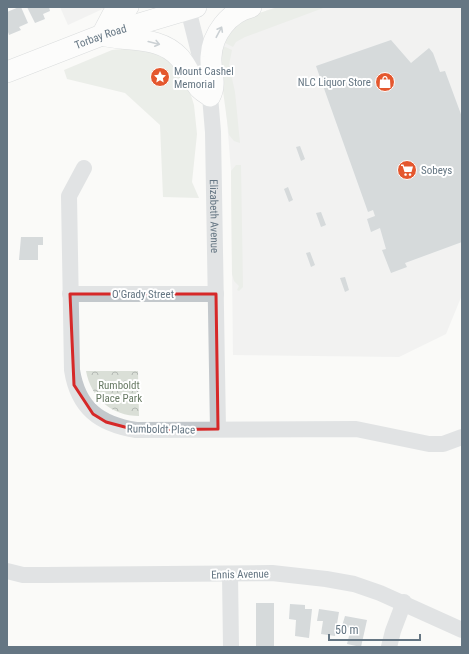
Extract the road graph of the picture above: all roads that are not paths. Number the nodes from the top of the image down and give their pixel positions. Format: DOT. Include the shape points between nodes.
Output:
graph roads {
  1 [pos="128,7"];
  2 [pos="251,7"];
  3 [pos="190,8"];
  4 [pos="102,35"];
  5 [pos="7,72"];
  6 [pos="210,96"];
  7 [pos="84,168"];
  8 [pos="70,294"];
  9 [pos="216,294"];
  10 [pos="218,429"];
  11 [pos="462,437"];
  12 [pos="7,571"];
  13 [pos="230,574"];
  14 [pos="404,602"];
  15 [pos="462,630"];
  16 [pos="231,647"];
  17 [pos="389,647"];
  1 -- 4 [label="main road" via="113,14"];
  6 -- 2 [label="main road, one-way" via="214,86 211,56 217,36 234,13"];
  3 -- 4 [label="main road, Torbay Road"];
  3 -- 6 [label="street, Elizabeth Avenue"];
  4 -- 5 [label="main road, Torbay Road"];
  4 -- 6 [label="main road, one-way" via="119,40 137,39 165,46 179,57 198,87"];
  6 -- 9 [label="street, Elizabeth Avenue" via="214,155"];
  7 -- 8 [label="street, Rumboldt Place" via="69,196"];
  8 -- 9 [label="street, O'Grady Street"];
  8 -- 10 [label="street, Rumboldt Place" via="74,385 93,414 120,428 136,430"];
  9 -- 10 [label="street, Elizabeth Avenue"];
  10 -- 11 [label="street, Rumboldt Place" via="356,429 429,444 443,444"];
  12 -- 13 [label="street, Ennis Avenue" via="23,575"];
  13 -- 14 [label="street, Ennis Avenue" via="272,573 326,579 354,584"];
  13 -- 16 [label="street"];
  14 -- 15 [label="street, Ennis Avenue"];
  14 -- 17 [label="street"];
}
